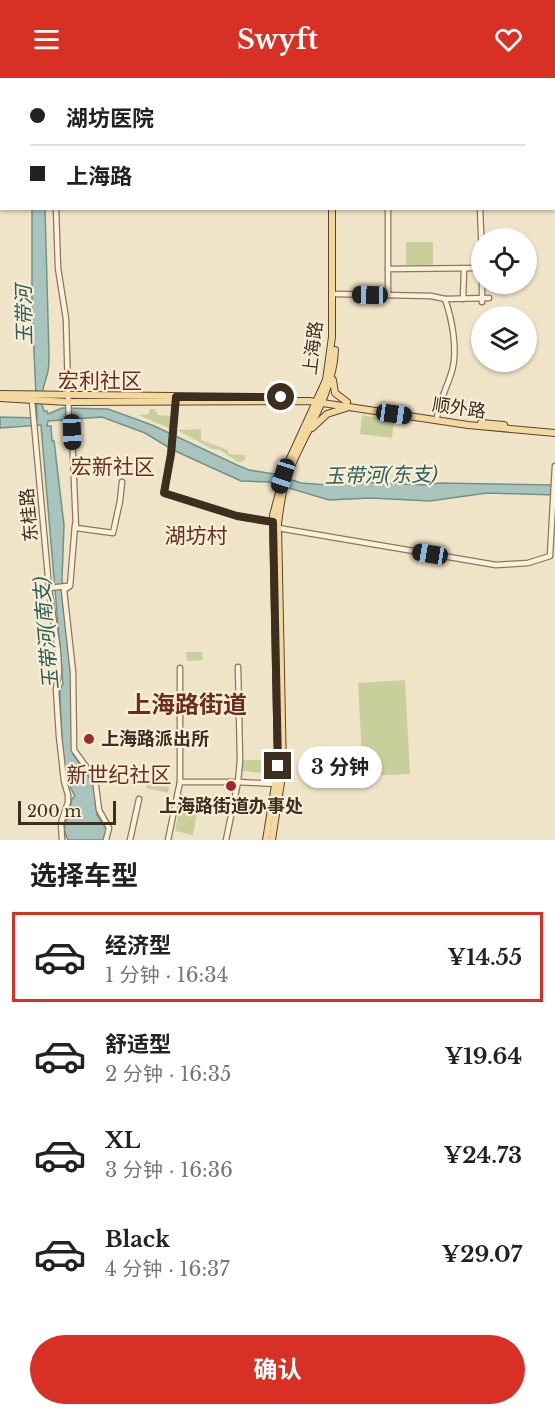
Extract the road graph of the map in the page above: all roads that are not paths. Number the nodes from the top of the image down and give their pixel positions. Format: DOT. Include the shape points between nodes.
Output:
graph roads {
  1 [pos="57,210"];
  2 [pos="333,210"];
  3 [pos="333,210"];
  4 [pos="388,210"];
  5 [pos="480,210"];
  6 [pos="481,228"];
  7 [pos="388,269"];
  8 [pos="464,269"];
  9 [pos="471,269"];
  10 [pos="335,294"];
  11 [pos="483,294"];
  12 [pos="388,295"];
  13 [pos="445,299"];
  14 [pos="464,299"];
  15 [pos="333,375"];
  16 [pos="0,393"];
  17 [pos="0,398"];
  18 [pos="32,398"];
  19 [pos="176,399"];
  20 [pos="320,400"];
  21 [pos="68,401"];
  22 [pos="350,405"];
  23 [pos="437,417"];
  24 [pos="555,431"];
  25 [pos="307,433"];
  26 [pos="555,466"];
  27 [pos="285,475"];
  28 [pos="122,482"];
  29 [pos="75,525"];
  30 [pos="275,525"];
  31 [pos="67,586"];
  32 [pos="50,588"];
  33 [pos="238,667"];
  34 [pos="180,668"];
  35 [pos="180,782"];
  36 [pos="238,782"];
  37 [pos="277,784"];
  38 [pos="75,794"];
  39 [pos="68,798"];
  40 [pos="139,799"];
  41 [pos="62,840"];
  42 [pos="106,840"];
  43 [pos="130,840"];
  44 [pos="168,840"];
  45 [pos="226,840"];
  46 [pos="266,840"];
  47 [pos="272,840"];
  1 -- 21 [label="street"];
  2 -- 10 [label="main road, 上海路"];
  3 -- 20 [label="main road, 上海路" via="332,344"];
  4 -- 7 [label="street"];
  5 -- 6 [label="street"];
  7 -- 8 [label="street"];
  7 -- 12 [label="street"];
  8 -- 9 [label="street"];
  8 -- 14 [label="street"];
  10 -- 12 [label="street"];
  10 -- 15 [label="main road, 上海路"];
  11 -- 14 [label="street" via="484,300"];
  12 -- 13 [label="street"];
  13 -- 14 [label="street"];
  13 -- 23 [label="street" via="452,369"];
  15 -- 20 [label="main road, 上海路"];
  15 -- 22 [label="main road" via="335,393"];
  16 -- 18 [label="main road, 顺外路"];
  17 -- 18 [label="main road, 顺外路"];
  18 -- 21 [label="main road, 顺外路"];
  18 -- 32 [label="street, 东桂路"];
  19 -- 20 [label="main road, 顺外路"];
  19 -- 21 [label="main road, 顺外路"];
  19 -- 30 [label="street" via="164,493"];
  20 -- 22 [label="main road, 顺外路"];
  20 -- 25 [label="main road, 上海路"];
  20 -- 27 [label="main road, 上海路"];
  21 -- 29 [label="street"];
  22 -- 23 [label="main road, 顺外路"];
  22 -- 24 [label="main road, 顺外路" via="478,426"];
  22 -- 25 [label="main road" via="327,414"];
  23 -- 24 [label="main road, 顺外路"];
  25 -- 27 [label="main road, 上海路"];
  26 -- 30 [label="street" via="550,556 528,563 496,565"];
  27 -- 30 [label="main road, 上海路"];
  28 -- 29 [label="street" via="113,532 80,529"];
  29 -- 31 [label="street"];
  30 -- 37 [label="main road, 上海路"];
  30 -- 47 [label="main road, 上海路" via="283,770"];
  31 -- 32 [label="street"];
  31 -- 42 [label="street" via="64,590 73,672 74,750 95,779 99,810 110,828"];
  32 -- 39 [label="street, 东桂路" via="58,652 59,736"];
  33 -- 36 [label="street"];
  34 -- 35 [label="street"];
  35 -- 36 [label="street"];
  35 -- 44 [label="street"];
  36 -- 37 [label="street"];
  36 -- 45 [label="street"];
  37 -- 46 [label="main road, 上海路"];
  38 -- 39 [label="street"];
  39 -- 41 [label="street, 东桂路" via="61,823"];
  40 -- 43 [label="street"];
}
